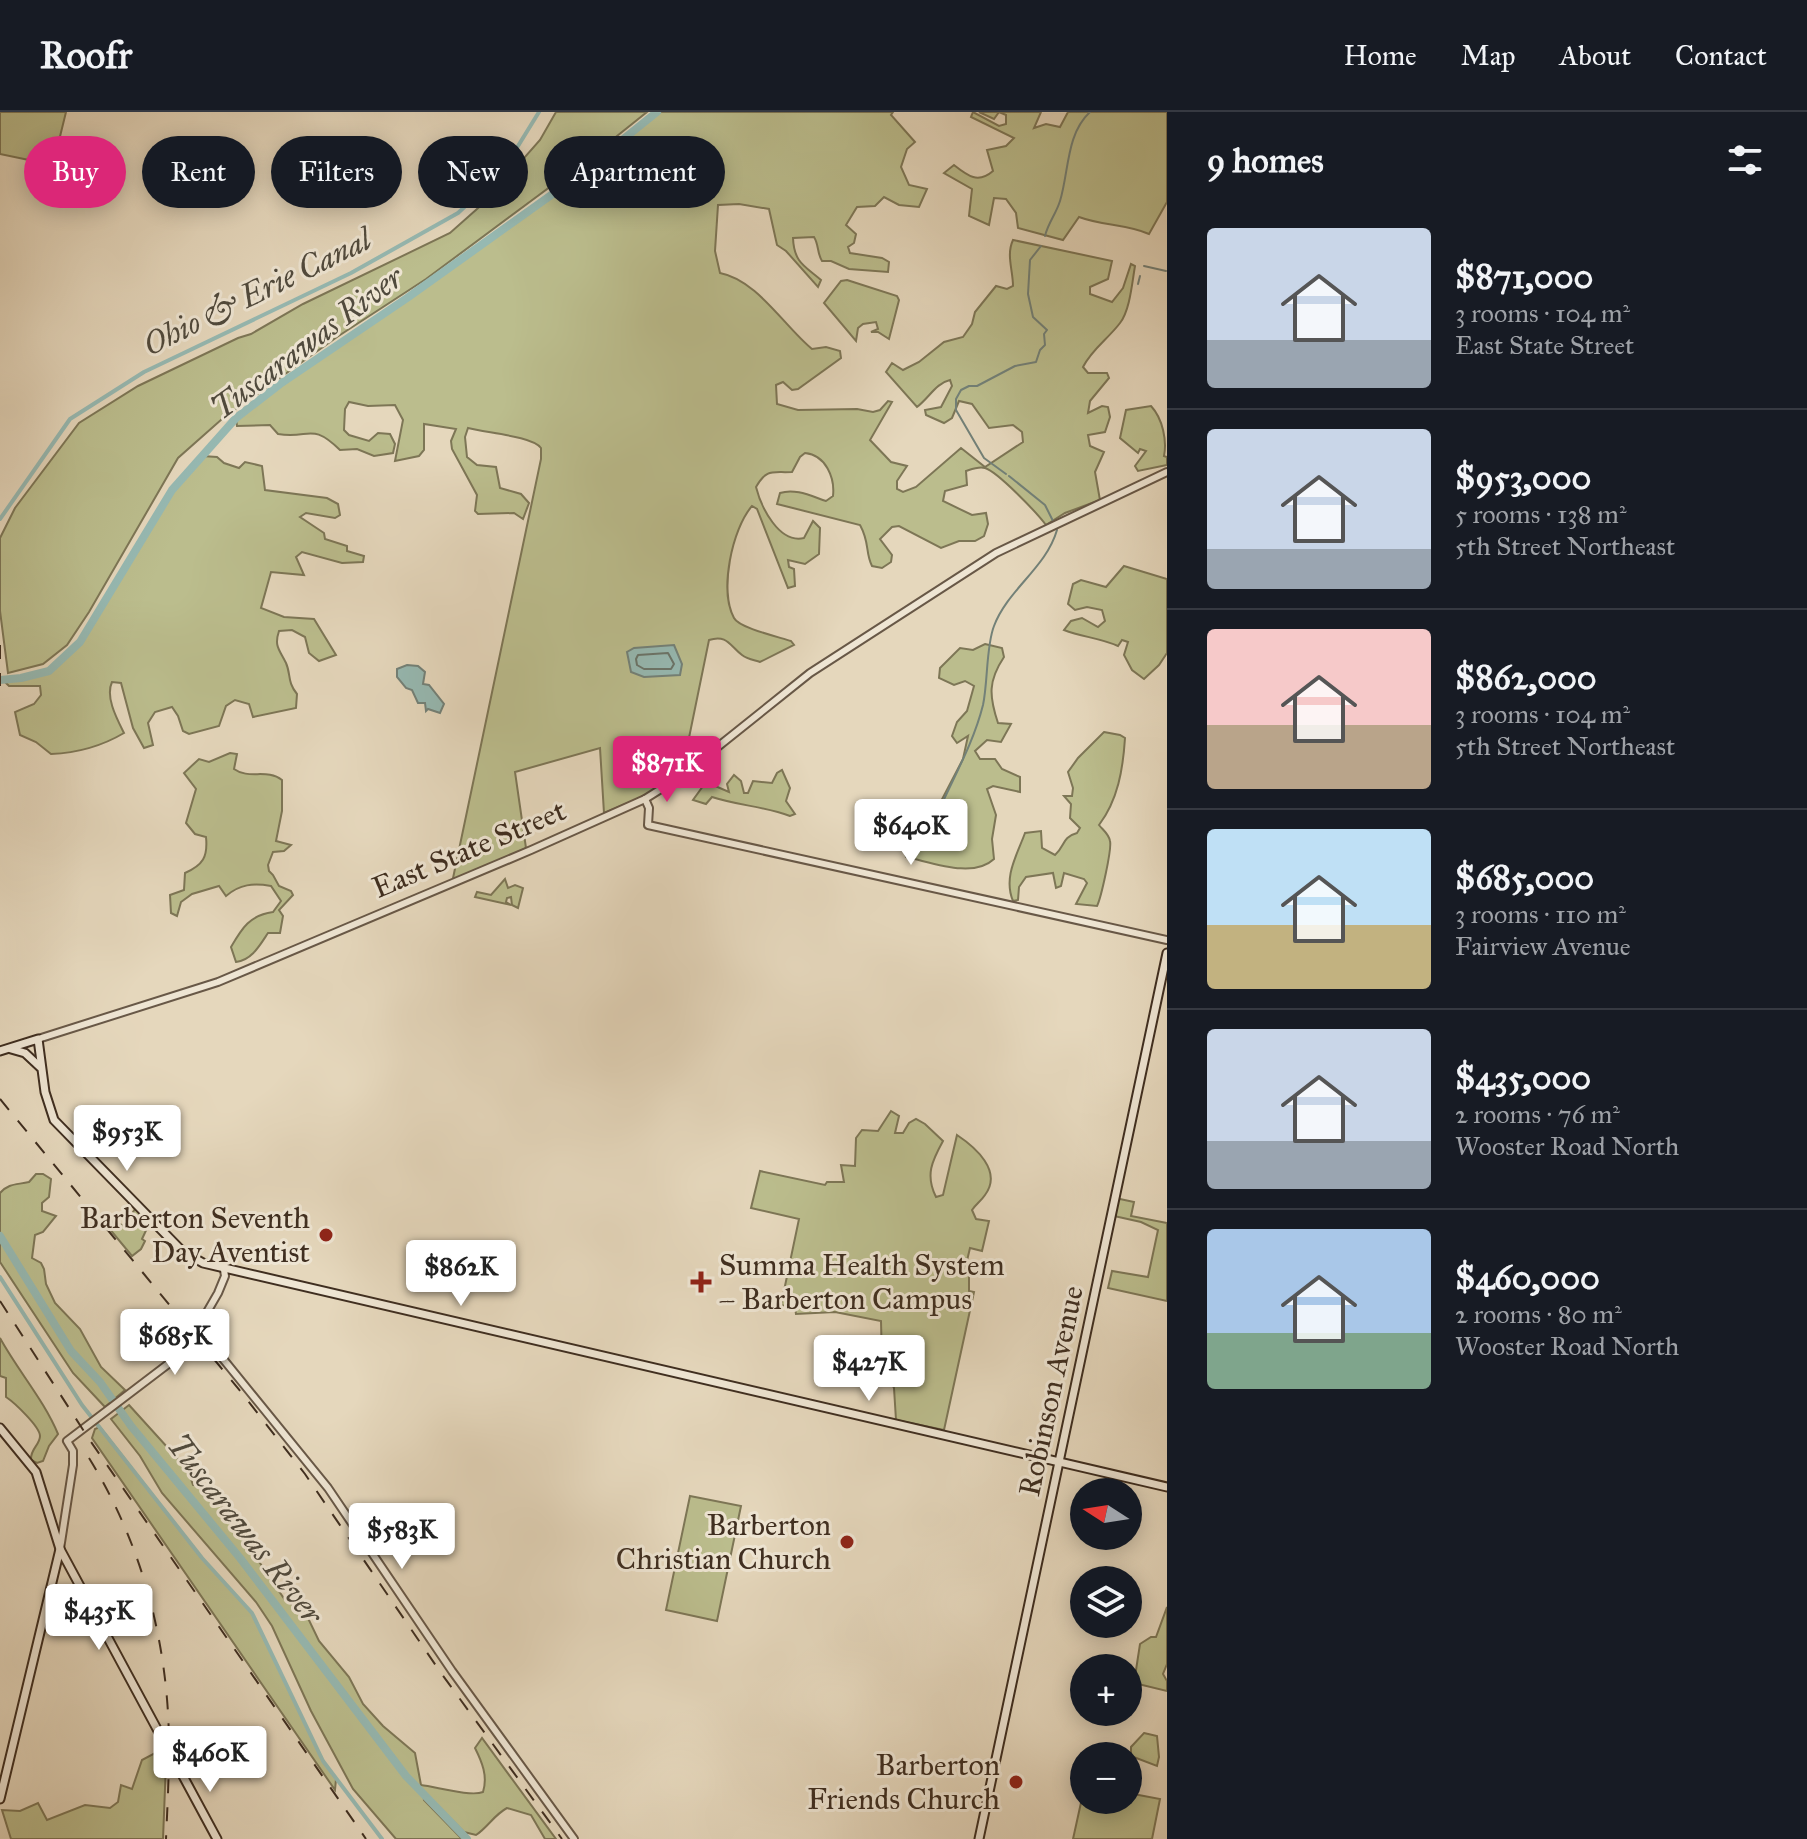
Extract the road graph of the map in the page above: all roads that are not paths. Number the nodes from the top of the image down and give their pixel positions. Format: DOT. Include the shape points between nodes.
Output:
graph roads {
  1 [pos="1167,472"];
  2 [pos="645,799"];
  3 [pos="1167,940"];
  4 [pos="1167,953"];
  5 [pos="38,1039"];
  6 [pos="4,1050"];
  7 [pos="41,1068"];
  8 [pos="224,1270"];
  9 [pos="198,1328"];
  10 [pos="0,1428"];
  11 [pos="1060,1463"];
  12 [pos="1167,1487"];
  13 [pos="60,1549"];
  14 [pos="0,1799"];
  15 [pos="217,1839"];
  16 [pos="574,1839"];
  17 [pos="979,1839"];
  1 -- 2 [label="street, East State Street" via="996,553 810,673"];
  2 -- 3 [label="street" via="648,825"];
  2 -- 5 [label="street, East State Street" via="218,982"];
  4 -- 11 [label="main road, Robinson Avenue"];
  5 -- 6 [label="main road, East State Street"];
  5 -- 7 [label="main road"];
  6 -- 7 [label="main road" via="25,1053"];
  7 -- 8 [label="main road" via="47,1104 62,1130 182,1251"];
  8 -- 9 [label="street" via="221,1287"];
  8 -- 11 [label="main road"];
  9 -- 13 [label="street" via="184,1352 67,1441 73,1465"];
  9 -- 16 [label="street" via="328,1488"];
  10 -- 13 [label="main road" via="36,1472"];
  11 -- 12 [label="main road"];
  11 -- 17 [label="main road, Robinson Avenue"];
  13 -- 14 [label="main road"];
  13 -- 15 [label="main road, bridge"];
}
